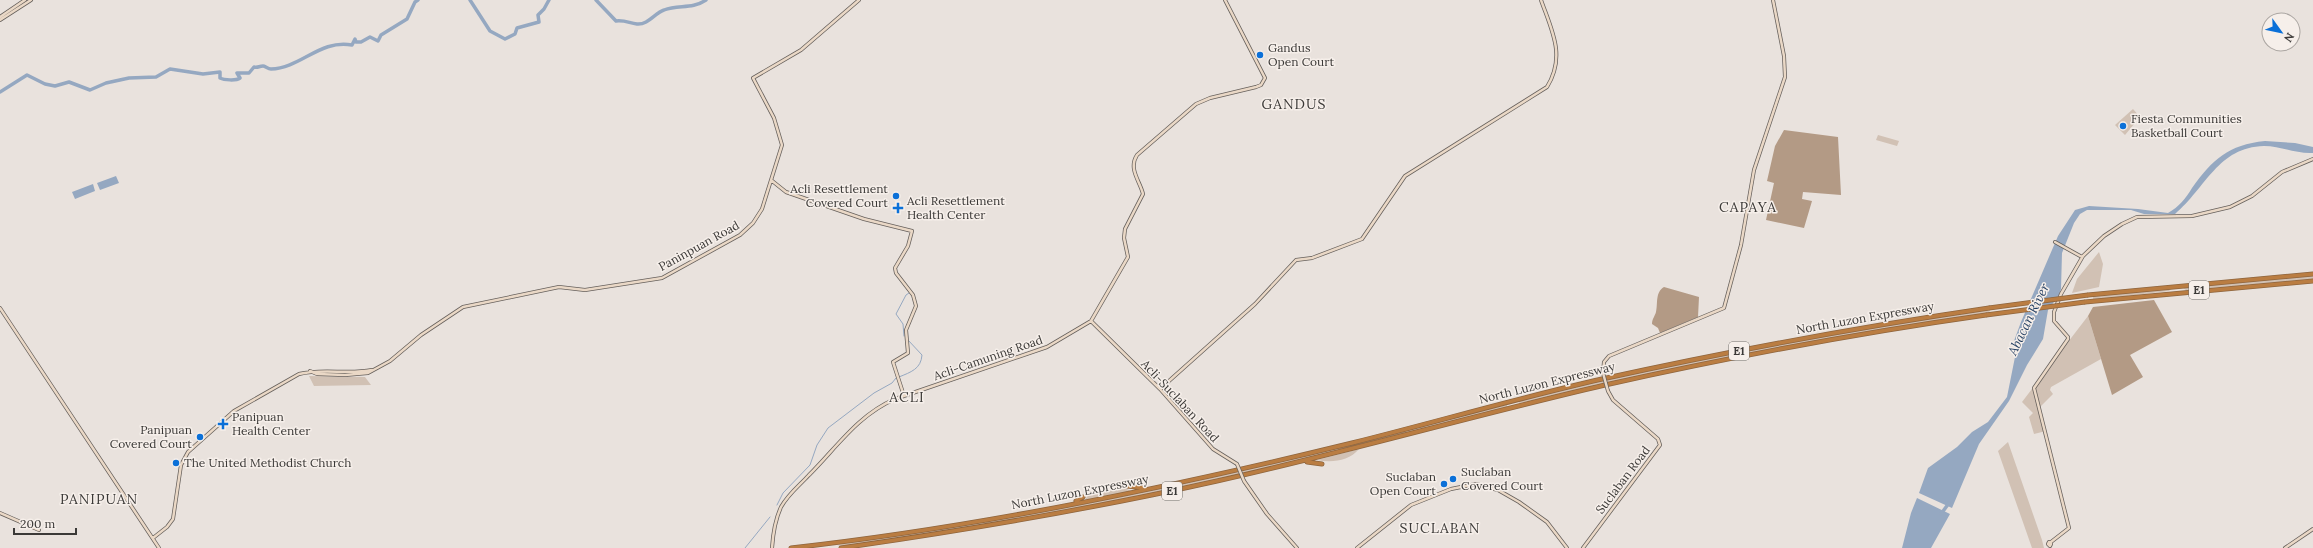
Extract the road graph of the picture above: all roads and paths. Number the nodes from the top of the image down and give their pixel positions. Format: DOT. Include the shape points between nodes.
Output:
graph roads {
  1 [pos="25,0"];
  2 [pos="31,0"];
  3 [pos="859,0"];
  4 [pos="1225,0"];
  5 [pos="1541,0"];
  6 [pos="1773,0"];
  7 [pos="0,18"];
  8 [pos="2313,160"];
  9 [pos="771,179"];
  10 [pos="2055,242"];
  11 [pos="2081,257"];
  12 [pos="2313,274"];
  13 [pos="2313,280"];
  14 [pos="0,308"];
  15 [pos="1091,321"];
  16 [pos="1160,389"];
  17 [pos="904,396"];
  18 [pos="1402,436"];
  19 [pos="1359,452"];
  20 [pos="1322,464"];
  21 [pos="1258,471"];
  22 [pos="1189,481"];
  23 [pos="1127,486"];
  24 [pos="1083,497"];
  25 [pos="0,513"];
  26 [pos="1025,513"];
  27 [pos="39,530"];
  28 [pos="2313,530"];
  29 [pos="152,538"];
  30 [pos="2050,545"];
  31 [pos="159,548"];
  32 [pos="772,548"];
  33 [pos="791,548"];
  34 [pos="841,548"];
  35 [pos="1297,548"];
  36 [pos="1357,548"];
  37 [pos="1567,548"];
  38 [pos="1583,548"];
  39 [pos="2286,548"];
  1 -- 7 [label="street"];
  2 -- 7 [label="street"];
  3 -- 9 [label="street, Paninpuan Road" via="802,50 753,78 771,113 782,145"];
  4 -- 15 [label="street" via="1265,78 1261,85 1256,87 1196,104 1137,155 1134,171 1143,194 1125,229 1128,256"];
  5 -- 16 [label="street" via="1556,43 1558,58 1554,75 1546,87 1405,176 1362,239 1312,258 1296,260 1255,304"];
  6 -- 38 [label="street, Suclaban Road, bridge" via="1784,56 1785,77 1754,170 1741,245 1724,308 1609,356 1604,362 1608,391 1613,400 1656,437 1660,445"];
  8 -- 11 [label="street" via="2282,172 2252,196 2230,207 2192,216 2143,216 2131,219 2104,236"];
  9 -- 17 [label="street" via="786,192 864,219 912,231 908,246 895,268 913,295 916,306 906,330 908,353 893,362"];
  9 -- 29 [label="street, Paninpuan Road" via="764,204 751,226 662,278 582,290 559,287 472,304 446,318 390,361 373,370 345,373 310,371 299,374 234,411 188,452 180,465 173,519"];
  10 -- 11 [label="street"];
  11 -- 30 [label="street" via="2054,312 2054,321 2068,340 2034,388 2069,528"];
  12 -- 22 [label="highway, North Luzon Expressway / E1, bridge" via="2088,295 1860,328 1600,380"];
  13 -- 18 [label="highway, North Luzon Expressway / E1, bridge" via="2085,302 1861,334 1597,387"];
  14 -- 29 [label="street"];
  15 -- 16 [label="street, Acli-Suclaban Road"];
  15 -- 17 [label="street, Acli-Camuning Road" via="1047,347"];
  16 -- 35 [label="street, Acli-Suclaban Road, bridge" via="1213,449 1235,460 1244,481 1267,514"];
  17 -- 32 [label="street, Acli-Camuning Road" via="882,406 859,422 840,439 809,476 792,490 778,514 773,529"];
  18 -- 19 [label="highway" via="1363,448"];
  18 -- 21 [label="highway, North Luzon Expressway / E1"];
  20 -- 21 [label="highway" via="1309,461"];
  21 -- 34 [label="highway, North Luzon Expressway / E1" via="1102,505"];
  22 -- 23 [label="highway" via="1142,489"];
  22 -- 26 [label="highway, North Luzon Expressway / E1"];
  24 -- 26 [label="highway" via="1079,501"];
  25 -- 27 [label="street"];
  26 -- 33 [label="highway, North Luzon Expressway / E1"];
  28 -- 39 [label="street"];
  29 -- 31 [label="street"];
  36 -- 37 [label="street" via="1411,505 1436,493 1473,484 1498,490 1520,502 1549,524"];
}
